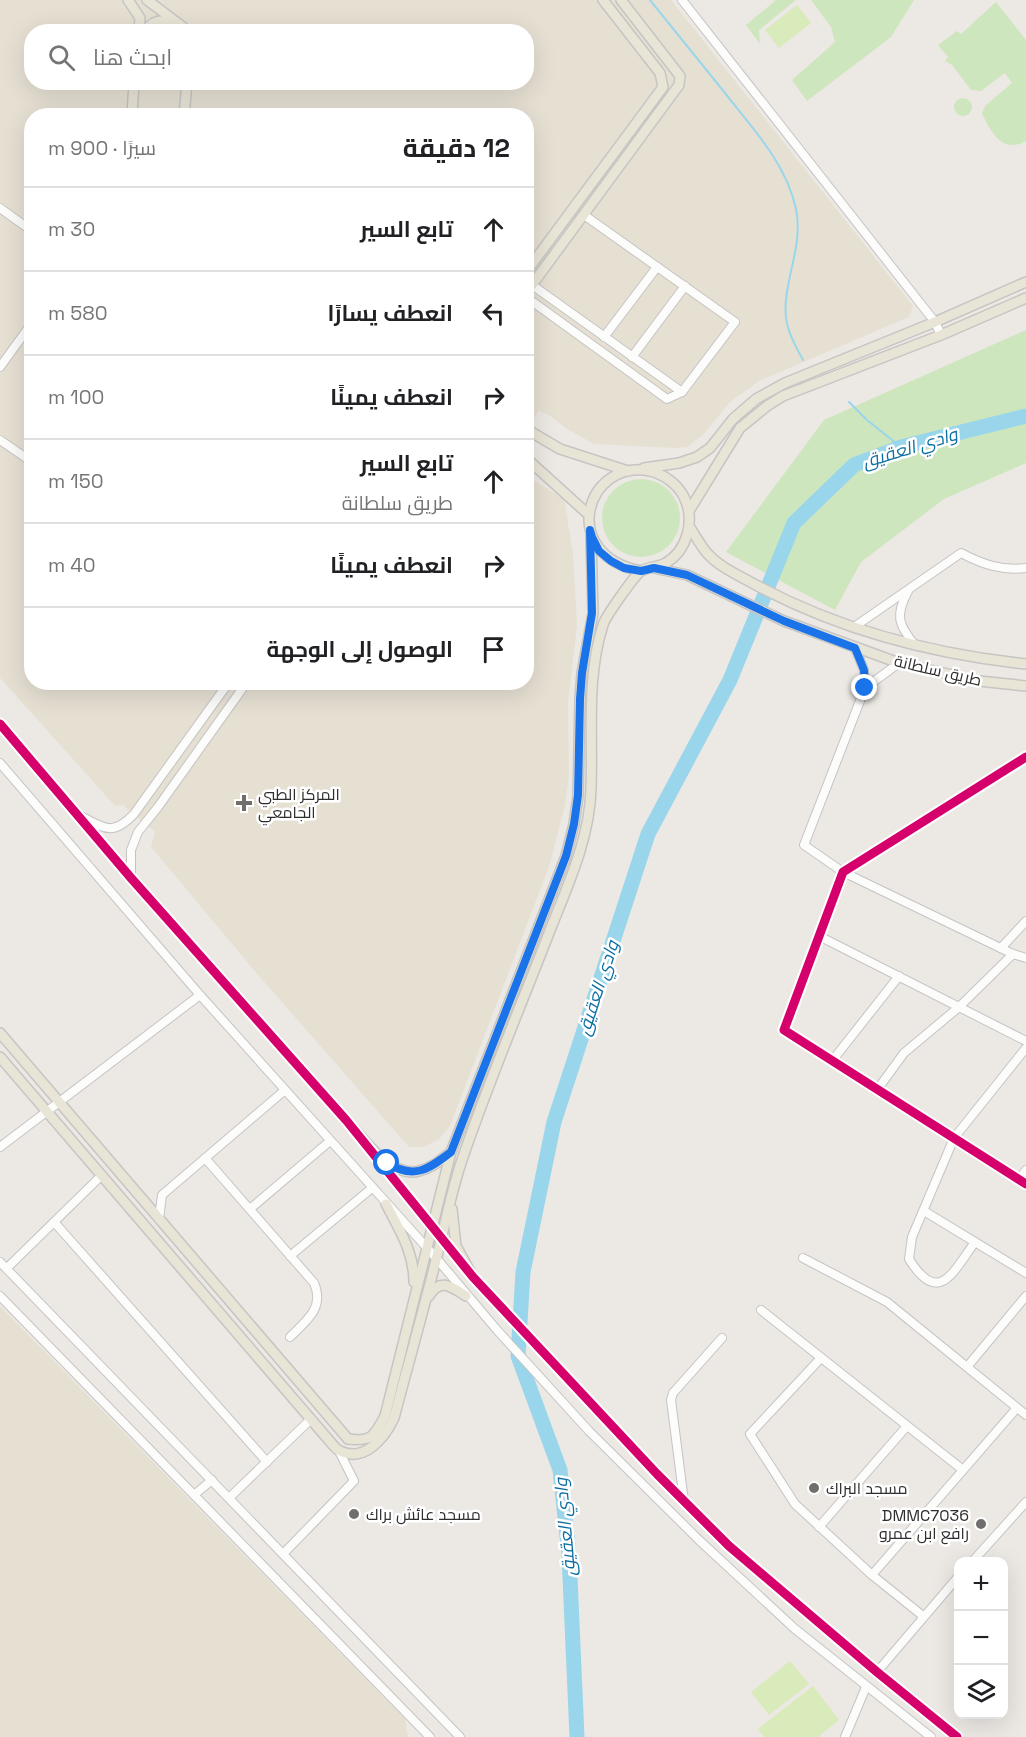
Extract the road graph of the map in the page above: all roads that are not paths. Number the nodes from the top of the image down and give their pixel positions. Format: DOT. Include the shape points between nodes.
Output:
graph roads {
  1 [pos="129,0"];
  2 [pos="147,0"];
  3 [pos="603,0"];
  4 [pos="621,0"];
  5 [pos="682,0"];
  6 [pos="140,24"];
  7 [pos="150,24"];
  8 [pos="174,24"];
  9 [pos="178,24"];
  10 [pos="134,90"];
  11 [pos="187,90"];
  12 [pos="132,108"];
  13 [pos="185,108"];
  14 [pos="0,208"];
  15 [pos="584,215"];
  16 [pos="24,225"];
  17 [pos="534,261"];
  18 [pos="657,267"];
  19 [pos="534,282"];
  20 [pos="1026,282"];
  21 [pos="685,286"];
  22 [pos="534,292"];
  23 [pos="1026,298"];
  24 [pos="534,303"];
  25 [pos="935,322"];
  26 [pos="24,334"];
  27 [pos="941,335"];
  28 [pos="604,337"];
  29 [pos="632,357"];
  30 [pos="0,368"];
  31 [pos="682,392"];
  32 [pos="534,434"];
  33 [pos="0,440"];
  34 [pos="24,456"];
  35 [pos="534,465"];
  36 [pos="631,470"];
  37 [pos="689,511"];
  38 [pos="589,515"];
  39 [pos="689,526"];
  40 [pos="590,530"];
  41 [pos="654,568"];
  42 [pos="1026,568"];
  43 [pos="641,571"];
  44 [pos="910,588"];
  45 [pos="854,627"];
  46 [pos="915,645"];
  47 [pos="855,648"];
  48 [pos="899,663"];
  49 [pos="1026,664"];
  50 [pos="1026,686"];
  51 [pos="865,688"];
  52 [pos="223,690"];
  53 [pos="241,690"];
  54 [pos="0,724"];
  55 [pos="1026,758"];
  56 [pos="0,763"];
  57 [pos="146,797"];
  58 [pos="158,807"];
  59 [pos="76,813"];
  60 [pos="843,872"];
  61 [pos="131,878"];
  62 [pos="1026,921"];
  63 [pos="819,936"];
  64 [pos="1001,948"];
  65 [pos="1013,954"];
  66 [pos="1026,958"];
  67 [pos="899,976"];
  68 [pos="200,995"];
  69 [pos="959,1007"];
  70 [pos="0,1033"];
  71 [pos="1026,1041"];
  72 [pos="1026,1048"];
  73 [pos="0,1057"];
  74 [pos="832,1061"];
  75 [pos="285,1090"];
  76 [pos="877,1090"];
  77 [pos="60,1103"];
  78 [pos="46,1111"];
  79 [pos="346,1120"];
  80 [pos="954,1138"];
  81 [pos="330,1141"];
  82 [pos="0,1147"];
  83 [pos="451,1152"];
  84 [pos="205,1158"];
  85 [pos="1026,1170"];
  86 [pos="102,1175"];
  87 [pos="1022,1181"];
  88 [pos="455,1182"];
  89 [pos="372,1188"];
  90 [pos="386,1204"];
  91 [pos="250,1209"];
  92 [pos="924,1211"];
  93 [pos="159,1219"];
  94 [pos="54,1222"];
  95 [pos="432,1226"];
  96 [pos="442,1239"];
  97 [pos="975,1242"];
  98 [pos="426,1247"];
  99 [pos="290,1256"];
  100 [pos="803,1258"];
  101 [pos="437,1259"];
  102 [pos="0,1262"];
  103 [pos="6,1268"];
  104 [pos="1026,1273"];
  105 [pos="473,1277"];
  106 [pos="0,1296"];
  107 [pos="466,1296"];
  108 [pos="1026,1296"];
  109 [pos="413,1305"];
  110 [pos="424,1306"];
  111 [pos="761,1310"];
  112 [pos="290,1337"];
  113 [pos="722,1338"];
  114 [pos="820,1359"];
  115 [pos="967,1367"];
  116 [pos="1016,1409"];
  117 [pos="1026,1415"];
  118 [pos="311,1419"];
  119 [pos="907,1426"];
  120 [pos="339,1451"];
  121 [pos="267,1462"];
  122 [pos="963,1470"];
  123 [pos="212,1480"];
  124 [pos="194,1495"];
  125 [pos="229,1498"];
  126 [pos="684,1501"];
  127 [pos="1026,1502"];
  128 [pos="819,1527"];
  129 [pos="283,1554"];
  130 [pos="976,1557"];
  131 [pos="872,1575"];
  132 [pos="954,1581"];
  133 [pos="923,1616"];
  134 [pos="877,1672"];
  135 [pos="866,1687"];
  136 [pos="417,1723"];
  137 [pos="419,1737"];
  138 [pos="430,1737"];
  139 [pos="460,1737"];
  140 [pos="845,1737"];
  141 [pos="931,1737"];
  142 [pos="957,1737"];
  1 -- 6 [label="main road"];
  2 -- 9 [label="main road"];
  3 -- 17 [label="main road" via="660,74 663,87"];
  4 -- 15 [label="main road" via="680,76 679,85"];
  5 -- 25 [label="street"];
  7 -- 8 [label="main road" via="164,19"];
  10 -- 12 [label="main road"];
  11 -- 13 [label="main road"];
  14 -- 16 [label="street"];
  15 -- 18 [label="street"];
  15 -- 19 [label="main road"];
  18 -- 21 [label="street"];
  18 -- 28 [label="street"];
  20 -- 25 [label="main road"];
  21 -- 29 [label="street"];
  21 -- 31 [label="street" via="735,322"];
  22 -- 28 [label="street"];
  23 -- 27 [label="main road"];
  24 -- 31 [label="street" via="667,399"];
  25 -- 27 [label="street"];
  25 -- 36 [label="main road" via="784,383 756,399 697,457"];
  26 -- 30 [label="street"];
  27 -- 37 [label="main road" via="783,396 767,406 740,428"];
  28 -- 29 [label="street"];
  29 -- 31 [label="street"];
  32 -- 36 [label="main road" via="560,449"];
  33 -- 34 [label="street"];
  35 -- 38 [label="main road"];
  36 -- 37 [label="main road" via="664,476 680,491"];
  36 -- 38 [label="main road" via="607,481 597,493"];
  37 -- 39 [label="main road"];
  38 -- 40 [label="main road"];
  39 -- 41 [label="main road" via="678,552"];
  39 -- 45 [label="main road, طريق سلطانة" via="707,553 729,570 784,600"];
  40 -- 43 [label="main road" via="599,551 611,561"];
  40 -- 83 [label="main road" via="592,613 582,673 574,824 566,856"];
  41 -- 43 [label="main road"];
  41 -- 47 [label="main road, طريق سلطانة" via="687,575 784,621"];
  42 -- 44 [label="street" via="998,568 961,553"];
  43 -- 88 [label="main road" via="603,624 591,696 591,796 577,860"];
  44 -- 45 [label="street"];
  44 -- 46 [label="street" via="899,611 905,634"];
  45 -- 46 [label="main road, طريق سلطانة"];
  46 -- 49 [label="main road, طريق سلطانة"];
  47 -- 48 [label="main road, طريق سلطانة"];
  47 -- 51 [label="street" via="864,670"];
  48 -- 50 [label="main road, طريق سلطانة" via="978,681"];
  48 -- 51 [label="street"];
  51 -- 60 [label="street" via="804,845"];
  52 -- 57 [label="street"];
  53 -- 58 [label="street"];
  54 -- 59 [label="street"];
  55 -- 60 [label="street"];
  56 -- 68 [label="street"];
  57 -- 58 [label="street"];
  57 -- 59 [label="street" via="124,825 111,829"];
  58 -- 61 [label="street" via="133,841"];
  59 -- 61 [label="street"];
  60 -- 63 [label="street"];
  60 -- 64 [label="street"];
  61 -- 79 [label="street"];
  62 -- 64 [label="street"];
  63 -- 67 [label="street"];
  63 -- 74 [label="street" via="784,1030"];
  64 -- 65 [label="street"];
  65 -- 66 [label="street"];
  65 -- 69 [label="street"];
  67 -- 69 [label="street"];
  67 -- 74 [label="street"];
  68 -- 75 [label="street"];
  68 -- 77 [label="street"];
  69 -- 71 [label="street"];
  69 -- 76 [label="street" via="904,1053"];
  70 -- 77 [label="main road"];
  72 -- 80 [label="street"];
  73 -- 78 [label="main road"];
  74 -- 76 [label="street"];
  75 -- 81 [label="street"];
  75 -- 84 [label="street"];
  76 -- 80 [label="street"];
  77 -- 78 [label="street"];
  77 -- 93 [label="main road"];
  78 -- 82 [label="street"];
  78 -- 86 [label="main road"];
  79 -- 83 [label="main road" via="397,1169 417,1172"];
  79 -- 95 [label="street"];
  80 -- 87 [label="street"];
  80 -- 92 [label="street"];
  81 -- 89 [label="street"];
  81 -- 91 [label="street"];
  83 -- 95 [label="main road"];
  84 -- 91 [label="street"];
  84 -- 93 [label="street" via="162,1195"];
  85 -- 87 [label="street"];
  86 -- 94 [label="street"];
  86 -- 118 [label="main road"];
  88 -- 96 [label="main road"];
  88 -- 105 [label="main road" via="453,1231 456,1246"];
  89 -- 90 [label="street"];
  89 -- 99 [label="street"];
  90 -- 98 [label="street"];
  90 -- 109 [label="main road" via="413,1260"];
  91 -- 99 [label="street"];
  92 -- 97 [label="street"];
  92 -- 97 [label="street" via="912,1237 909,1258 916,1270 934,1283 948,1278"];
  93 -- 109 [label="main road" via="348,1439 363,1441 376,1433 385,1416"];
  94 -- 103 [label="street"];
  94 -- 121 [label="street"];
  95 -- 96 [label="street"];
  95 -- 98 [label="main road"];
  96 -- 101 [label="main road"];
  96 -- 105 [label="street"];
  97 -- 104 [label="street"];
  98 -- 101 [label="street"];
  98 -- 109 [label="main road"];
  99 -- 112 [label="street" via="318,1292 315,1311"];
  100 -- 115 [label="street" via="887,1302"];
  101 -- 107 [label="street"];
  101 -- 110 [label="main road"];
  102 -- 103 [label="street"];
  103 -- 123 [label="street"];
  105 -- 126 [label="street"];
  106 -- 124 [label="street"];
  107 -- 110 [label="main road" via="449,1286 438,1286"];
  107 -- 135 [label="street" via="589,1431 699,1540 795,1629"];
  108 -- 115 [label="street"];
  110 -- 120 [label="main road" via="388,1430 367,1451 356,1455"];
  111 -- 114 [label="street"];
  113 -- 126 [label="street" via="671,1400"];
  114 -- 119 [label="street"];
  114 -- 128 [label="street" via="750,1434 795,1504"];
  115 -- 116 [label="street"];
  116 -- 117 [label="street"];
  116 -- 122 [label="street"];
  118 -- 120 [label="main road"];
  118 -- 121 [label="street"];
  119 -- 122 [label="street"];
  119 -- 128 [label="street"];
  120 -- 129 [label="street" via="354,1481"];
  121 -- 125 [label="street"];
  122 -- 131 [label="street"];
  123 -- 124 [label="street"];
  123 -- 125 [label="street"];
  124 -- 136 [label="street"];
  125 -- 129 [label="street"];
  126 -- 134 [label="street" via="729,1546"];
  127 -- 130 [label="street"];
  128 -- 131 [label="street"];
  129 -- 139 [label="street"];
  131 -- 133 [label="street"];
  132 -- 133 [label="street"];
  133 -- 134 [label="street"];
  134 -- 142 [label="street"];
  135 -- 140 [label="street"];
  135 -- 141 [label="street"];
  136 -- 137 [label="street"];
  136 -- 138 [label="street"];
}
